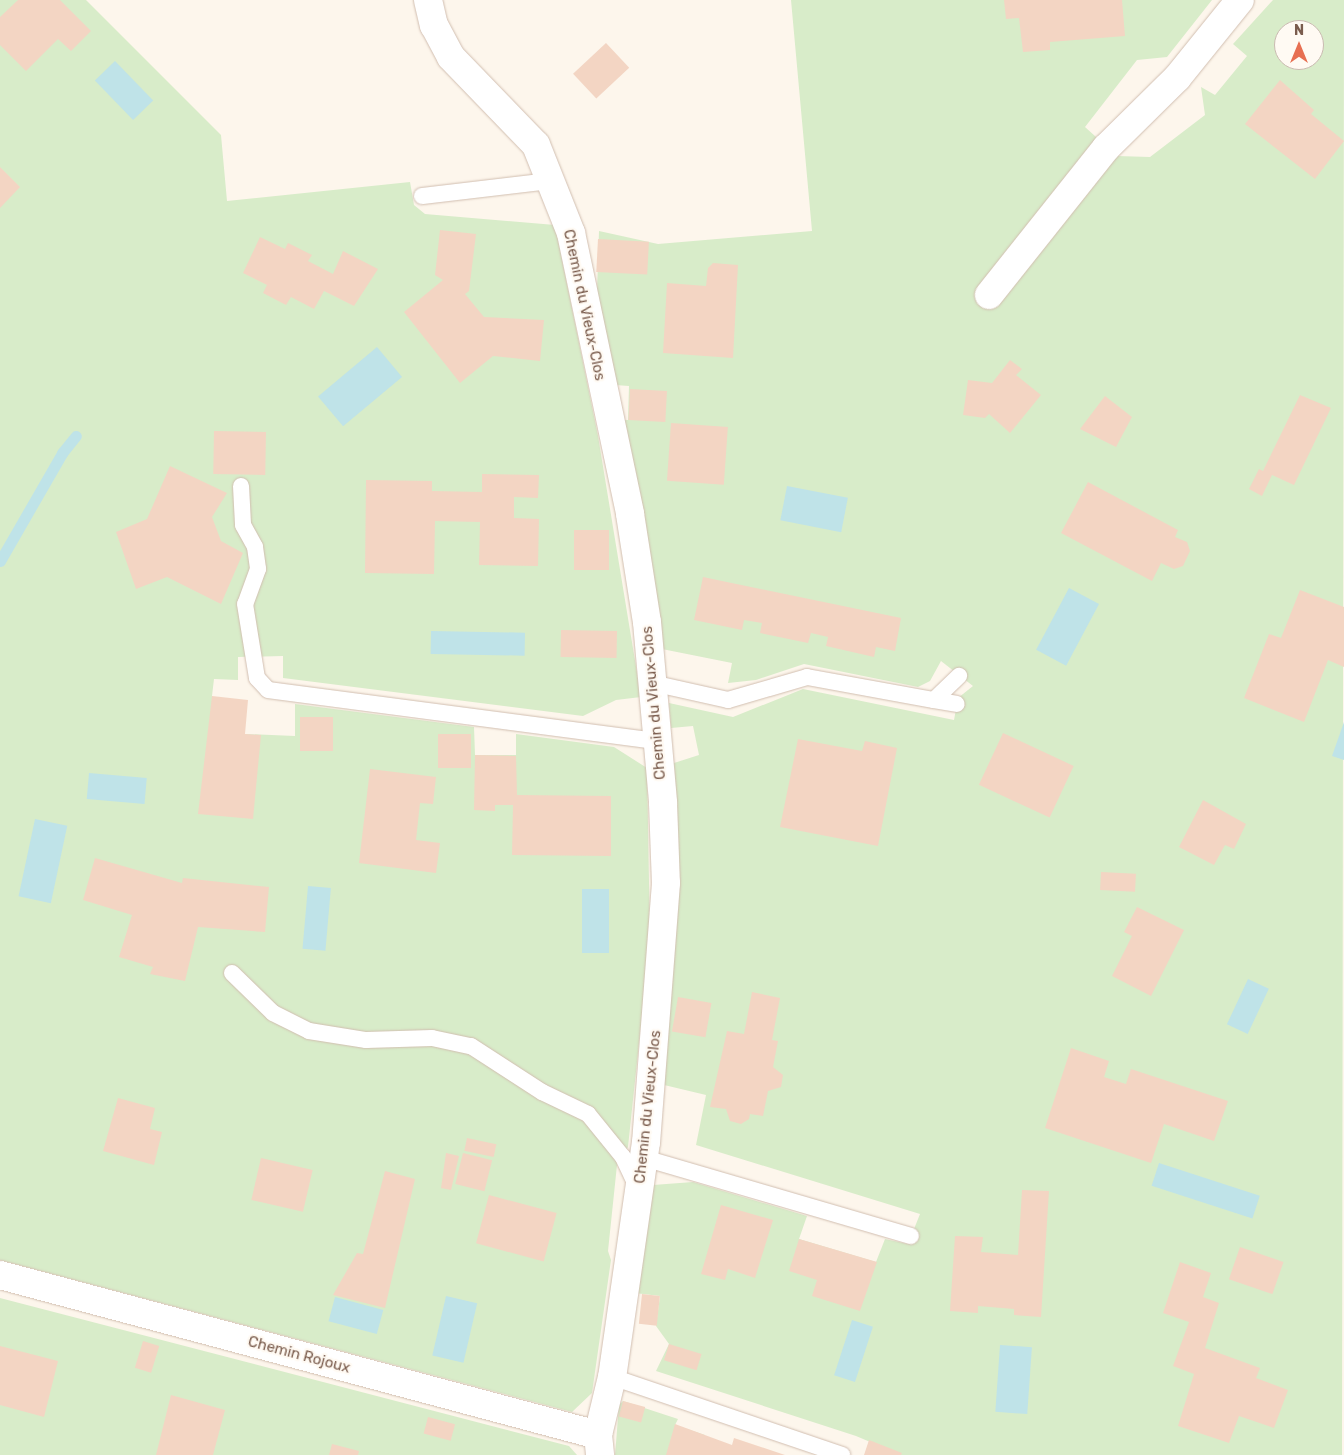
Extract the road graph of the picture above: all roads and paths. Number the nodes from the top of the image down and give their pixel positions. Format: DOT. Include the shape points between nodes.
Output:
graph roads {
  1 [pos="428,0"];
  2 [pos="1240,0"];
  3 [pos="550,181"];
  4 [pos="422,196"];
  5 [pos="989,295"];
  6 [pos="241,486"];
  7 [pos="960,676"];
  8 [pos="652,683"];
  9 [pos="934,700"];
  10 [pos="957,704"];
  11 [pos="658,741"];
  12 [pos="232,972"];
  13 [pos="644,1158"];
  14 [pos="639,1191"];
  15 [pos="911,1236"];
  16 [pos="0,1275"];
  17 [pos="612,1376"];
  18 [pos="599,1445"];
  19 [pos="842,1455"];
  1 -- 3 [label="street, Chemin du Vieux-Clos" via="434,25 451,57 536,145"];
  2 -- 5 [label="street" via="1177,78 1106,148"];
  3 -- 4 [label="lane"];
  3 -- 8 [label="street, Chemin du Vieux-Clos" via="571,234 630,514 647,622"];
  6 -- 11 [label="lane" via="243,525 255,547 258,568 245,604 257,678 268,690"];
  7 -- 9 [label="lane"];
  8 -- 9 [label="lane" via="728,700 807,677"];
  8 -- 11 [label="street, Chemin du Vieux-Clos"];
  9 -- 10 [label="lane"];
  11 -- 13 [label="street, Chemin du Vieux-Clos" via="666,883"];
  12 -- 14 [label="lane" via="273,1013 309,1031 366,1040 432,1038 471,1046 542,1092 588,1114 622,1157"];
  13 -- 14 [label="street, Chemin du Vieux-Clos"];
  13 -- 15 [label="lane"];
  14 -- 17 [label="street, Chemin du Vieux-Clos"];
  16 -- 18 [label="street, Chemin Rojoux"];
  17 -- 18 [label="street, Chemin du Vieux-Clos"];
  17 -- 19 [label="lane"];
}
